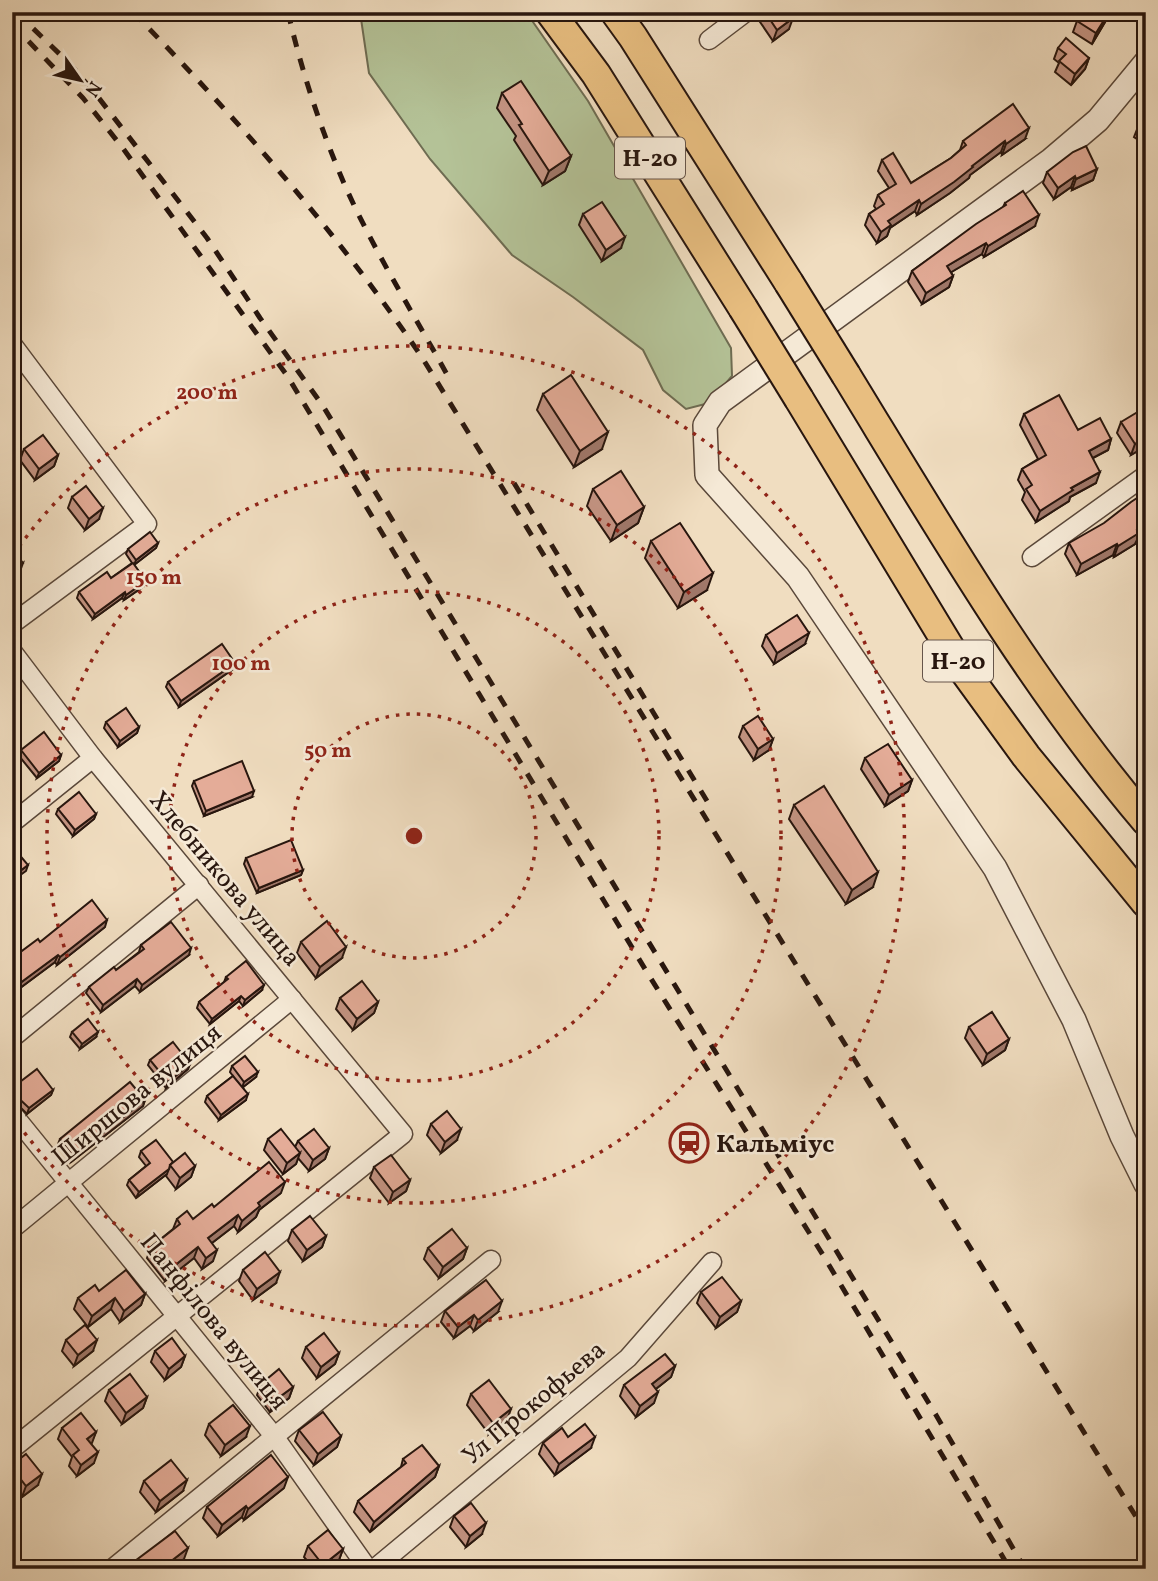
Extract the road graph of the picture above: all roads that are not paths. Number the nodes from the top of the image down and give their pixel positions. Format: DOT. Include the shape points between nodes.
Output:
graph roads {
  1 [pos="551,12"];
  2 [pos="615,12"];
  3 [pos="746,12"];
  4 [pos="709,40"];
  5 [pos="1146,62"];
  6 [pos="12,344"];
  7 [pos="1146,475"];
  8 [pos="1032,557"];
  9 [pos="12,624"];
  10 [pos="12,651"];
  11 [pos="93,758"];
  12 [pos="1146,821"];
  13 [pos="12,823"];
  14 [pos="199,885"];
  15 [pos="1146,903"];
  16 [pos="292,999"];
  17 [pos="12,1038"];
  18 [pos="12,1113"];
  19 [pos="69,1183"];
  20 [pos="1146,1184"];
  21 [pos="12,1230"];
  22 [pos="491,1260"];
  23 [pos="712,1262"];
  24 [pos="177,1316"];
  25 [pos="274,1436"];
  26 [pos="12,1449"];
  27 [pos="112,1569"];
  28 [pos="368,1569"];
  29 [pos="374,1569"];
  1 -- 15 [label="main road, Н-20, bridge" via="617,106 962,668 1026,756"];
  2 -- 12 [label="main road, Н-20, bridge" via="1067,723"];
  3 -- 4 [label="street"];
  5 -- 20 [label="street" via="1098,120 1051,160 720,402 705,425 707,475 797,577 995,868 1074,1020"];
  6 -- 9 [label="street" via="147,524"];
  7 -- 8 [label="street"];
  10 -- 11 [label="street, Хлебникова улица"];
  11 -- 13 [label="street"];
  11 -- 14 [label="street, Хлебникова улица"];
  14 -- 16 [label="street, Хлебникова улица"];
  14 -- 17 [label="street"];
  16 -- 19 [label="street, Ширшова вулиця"];
  16 -- 24 [label="street, Хлебникова улица" via="403,1134"];
  18 -- 19 [label="street, Панфілова вулиця"];
  19 -- 21 [label="street, Ширшова вулиця"];
  19 -- 24 [label="street, Панфілова вулиця"];
  22 -- 25 [label="street"];
  23 -- 29 [label="street, Ул Прокофьева" via="628,1358"];
  24 -- 25 [label="street, Панфілова вулиця"];
  24 -- 26 [label="street"];
  25 -- 27 [label="street"];
  25 -- 28 [label="street, Панфілова вулиця"];
}
